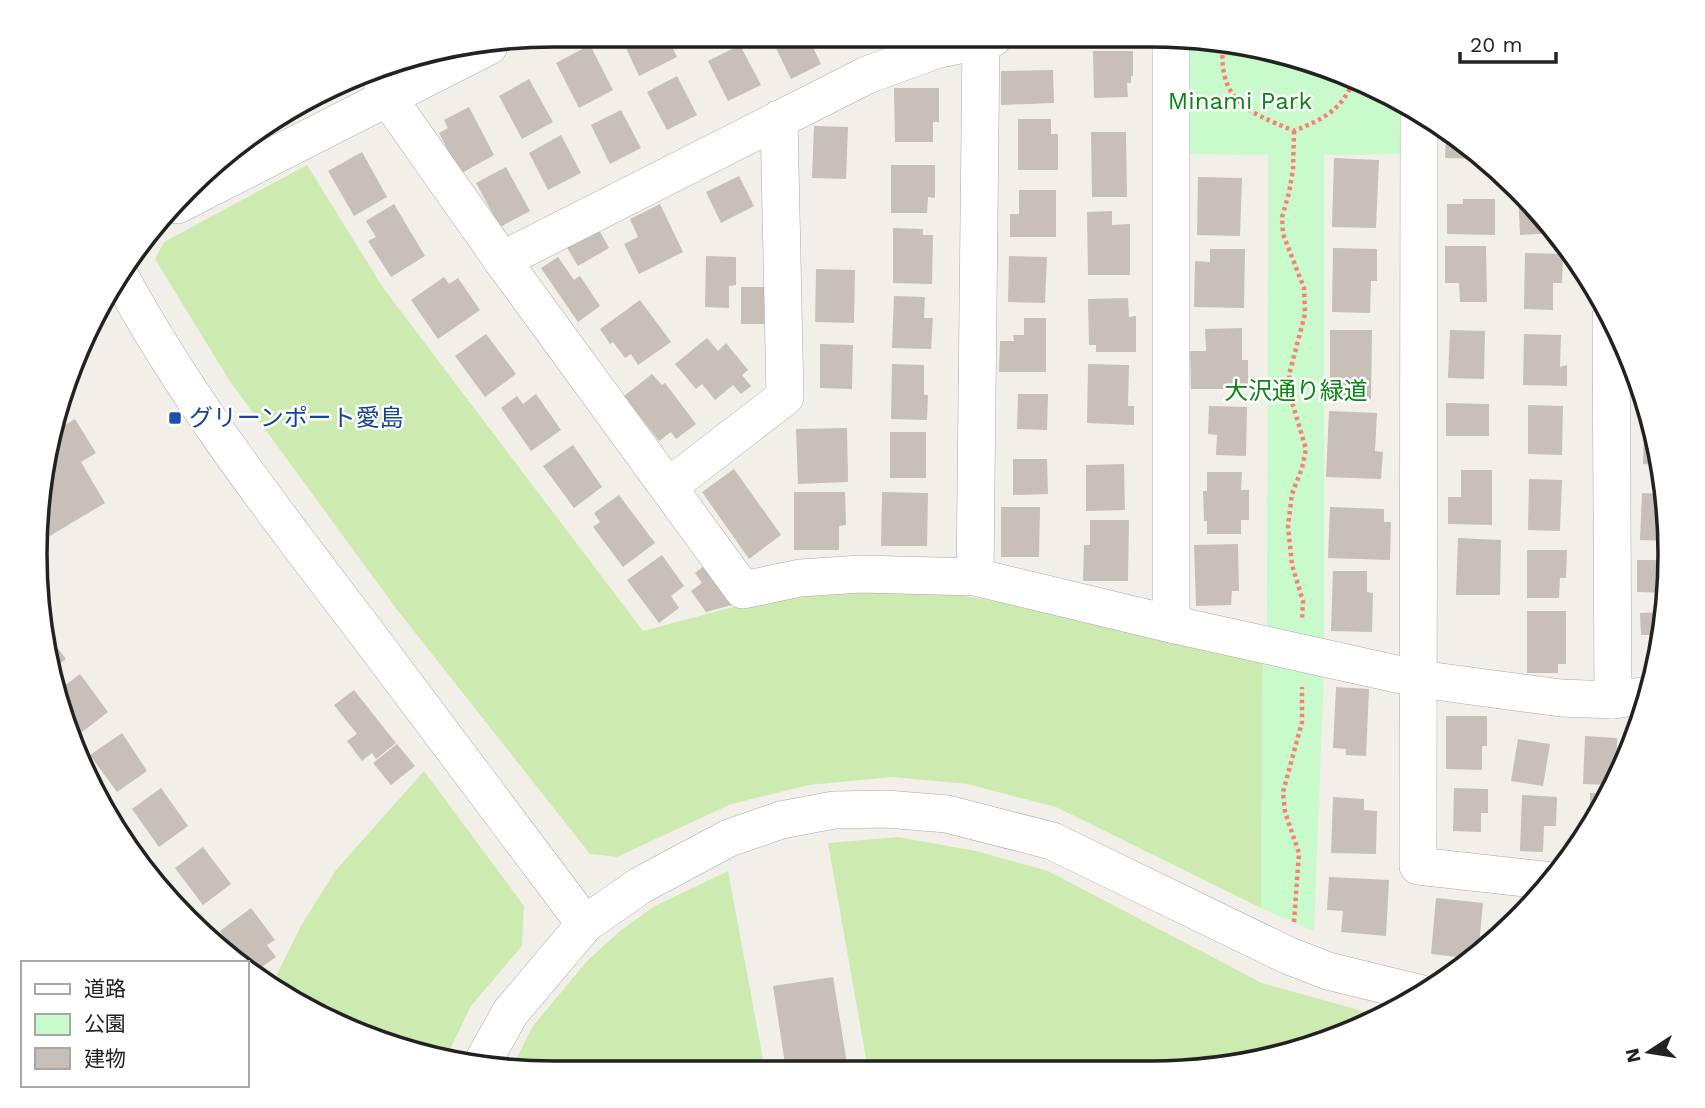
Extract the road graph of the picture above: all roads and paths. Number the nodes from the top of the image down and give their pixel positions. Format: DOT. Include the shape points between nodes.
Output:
graph roads {
  1 [pos="950,47"];
  2 [pos="987,47"];
  3 [pos="1171,48"];
  4 [pos="1222,53"];
  5 [pos="459,56"];
  6 [pos="382,83"];
  7 [pos="1350,88"];
  8 [pos="779,119"];
  9 [pos="1419,124"];
  10 [pos="1294,131"];
  11 [pos="202,190"];
  12 [pos="502,260"];
  13 [pos="125,285"];
  14 [pos="1611,343"];
  15 [pos="668,487"];
  16 [pos="975,577"];
  17 [pos="1171,624"];
  18 [pos="1302,628"];
  19 [pos="1302,674"];
  20 [pos="1419,679"];
  21 [pos="1637,697"];
  22 [pos="1613,700"];
  23 [pos="1539,880"];
  24 [pos="585,924"];
  25 [pos="1294,929"];
  26 [pos="1408,991"];
  27 [pos="486,1056"];
  1 -- 8 [label="street" via="867,75"];
  2 -- 16 [label="street"];
  3 -- 17 [label="street"];
  4 -- 10 [label="path" via="1221,66 1233,98 1260,117"];
  5 -- 6 [label="street"];
  6 -- 11 [label="street"];
  6 -- 12 [label="street"];
  7 -- 10 [label="path" via="1341,105"];
  8 -- 12 [label="street"];
  8 -- 15 [label="street" via="785,397"];
  9 -- 20 [label="street"];
  10 -- 18 [label="path" via="1290,193 1282,217 1283,234 1304,288 1305,314 1289,375 1306,449 1288,526 1303,601"];
  12 -- 15 [label="street"];
  13 -- 24 [label="street" via="185,386 253,485"];
  14 -- 22 [label="street"];
  15 -- 16 [label="street" via="743,590 800,578 849,575"];
  16 -- 17 [label="street"];
  17 -- 20 [label="street"];
  19 -- 25 [label="path" via="1302,722 1283,792 1284,812 1299,853"];
  20 -- 22 [label="street" via="1561,698"];
  20 -- 23 [label="street" via="1418,866"];
  21 -- 22 [label="street"];
  24 -- 26 [label="street" via="641,885 729,838 781,820 834,810 898,810 947,814 1052,841 1287,955 1328,971"];
  24 -- 27 [label="street" via="510,1013"];
}
